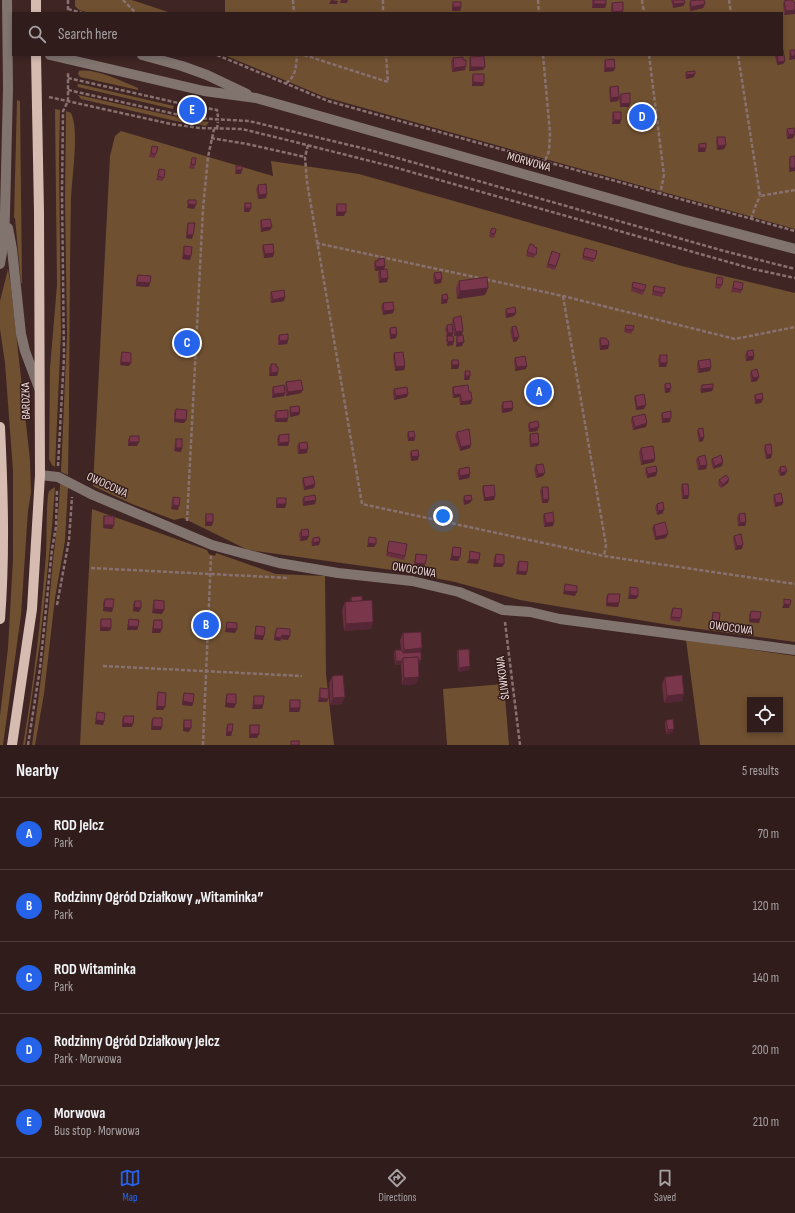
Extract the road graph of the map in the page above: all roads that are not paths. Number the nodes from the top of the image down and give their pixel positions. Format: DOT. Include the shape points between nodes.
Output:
graph roads {
  1 [pos="7,0"];
  2 [pos="36,0"];
  3 [pos="36,12"];
  4 [pos="7,17"];
  5 [pos="7,44"];
  6 [pos="36,56"];
  7 [pos="54,56"];
  8 [pos="146,56"];
  9 [pos="256,98"];
  10 [pos="5,212"];
  11 [pos="795,249"];
  12 [pos="0,264"];
  13 [pos="39,388"];
  14 [pos="0,427"];
  15 [pos="40,475"];
  16 [pos="0,619"];
  17 [pos="795,650"];
  18 [pos="12,745"];
  1 -- 4 [label="street"];
  2 -- 3 [label="main road"];
  4 -- 5 [label="street"];
  5 -- 10 [label="street"];
  6 -- 13 [label="main road, BARDZKA"];
  7 -- 9 [label="street, MORWOWA" via="204,91"];
  8 -- 9 [label="street, MORWOWA" via="182,66"];
  9 -- 11 [label="street, MORWOWA"];
  10 -- 12 [label="street"];
  10 -- 13 [label="street" via="12,249 21,334"];
  13 -- 15 [label="main road, BARDZKA"];
  14 -- 16 [label="main road" via="4,500"];
  15 -- 17 [label="street, OWOCOWA" via="58,477 93,495 212,545 280,563 338,573 412,581 459,592 503,610"];
  15 -- 18 [label="main road, BARDZKA" via="32,609"];
}
